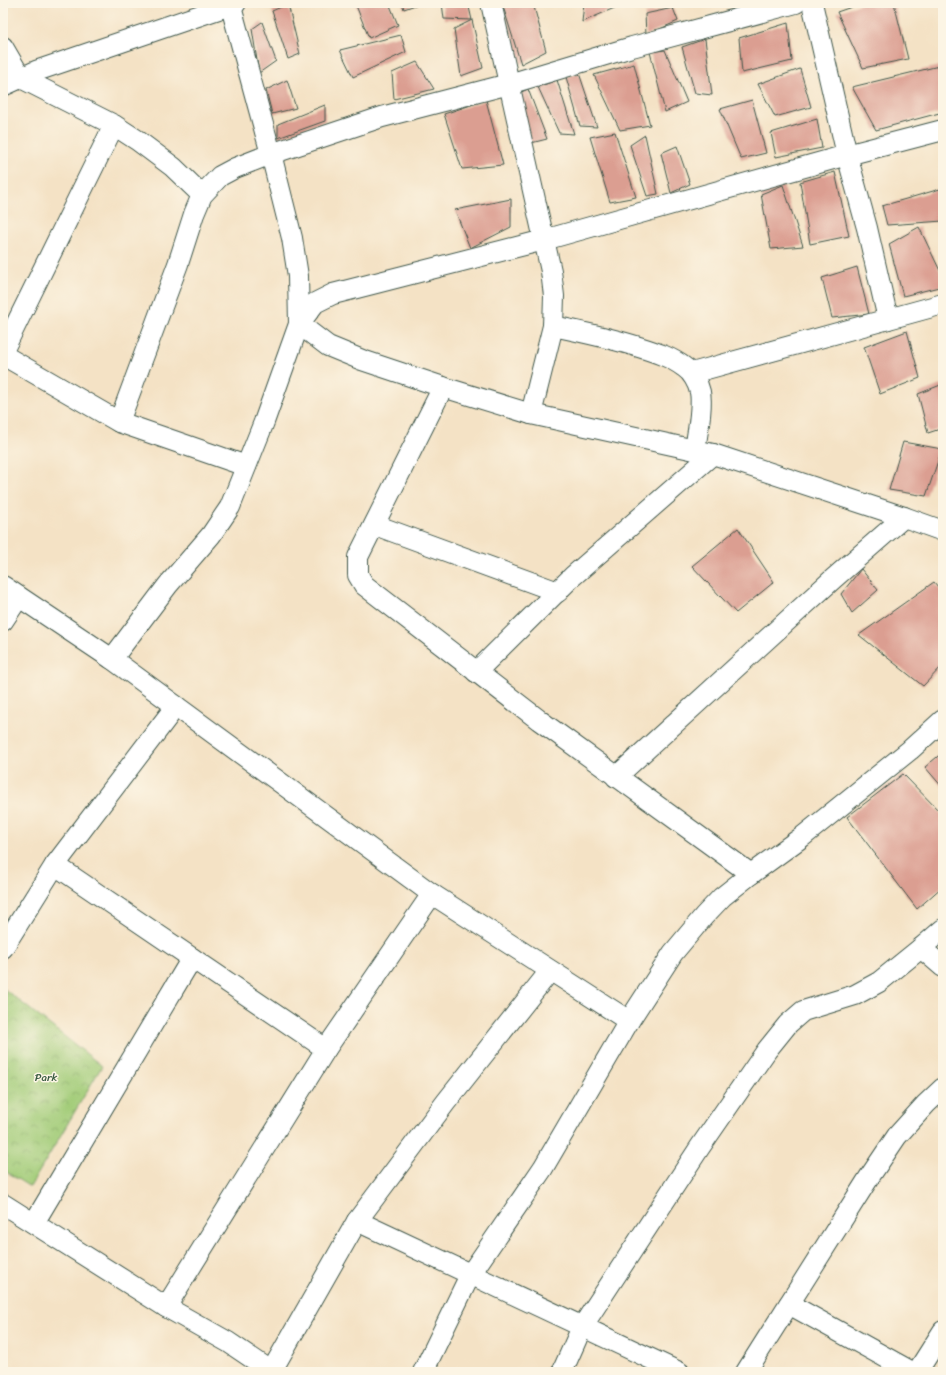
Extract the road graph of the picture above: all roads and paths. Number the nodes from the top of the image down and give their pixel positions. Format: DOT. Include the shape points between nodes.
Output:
graph roads {
  1 [pos="491,3"];
  2 [pos="796,3"];
  3 [pos="812,3"];
  4 [pos="232,4"];
  5 [pos="3,48"];
  6 [pos="21,78"];
  7 [pos="508,84"];
  8 [pos="3,86"];
  9 [pos="114,125"];
  10 [pos="943,130"];
  11 [pos="271,154"];
  12 [pos="848,155"];
  13 [pos="202,195"];
  14 [pos="544,240"];
  15 [pos="943,304"];
  16 [pos="888,319"];
  17 [pos="299,324"];
  18 [pos="553,326"];
  19 [pos="3,351"];
  20 [pos="3,355"];
  21 [pos="692,374"];
  22 [pos="443,387"];
  23 [pos="531,414"];
  24 [pos="119,422"];
  25 [pos="704,452"];
  26 [pos="246,466"];
  27 [pos="904,517"];
  28 [pos="375,525"];
  29 [pos="943,531"];
  30 [pos="3,586"];
  31 [pos="558,592"];
  32 [pos="19,596"];
  33 [pos="3,621"];
  34 [pos="112,659"];
  35 [pos="476,672"];
  36 [pos="176,706"];
  37 [pos="943,720"];
  38 [pos="616,776"];
  39 [pos="55,866"];
  40 [pos="751,874"];
  41 [pos="432,894"];
  42 [pos="943,928"];
  43 [pos="3,948"];
  44 [pos="921,948"];
  45 [pos="192,958"];
  46 [pos="943,967"];
  47 [pos="550,971"];
  48 [pos="629,1021"];
  49 [pos="326,1049"];
  50 [pos="943,1088"];
  51 [pos="3,1204"];
  52 [pos="357,1221"];
  53 [pos="34,1223"];
  54 [pos="470,1275"];
  55 [pos="789,1304"];
  56 [pos="166,1307"];
  57 [pos="582,1327"];
  58 [pos="943,1331"];
  59 [pos="271,1372"];
  60 [pos="423,1372"];
  61 [pos="562,1372"];
  62 [pos="679,1372"];
  63 [pos="746,1372"];
  64 [pos="912,1372"];
  65 [pos="917,1372"];
  1 -- 7 [label="street"];
  2 -- 7 [label="street" via="632,47"];
  3 -- 12 [label="street"];
  4 -- 6 [label="street"];
  4 -- 11 [label="street"];
  5 -- 6 [label="street"];
  6 -- 8 [label="street"];
  6 -- 9 [label="street"];
  7 -- 11 [label="street" via="382,117"];
  7 -- 14 [label="street"];
  9 -- 13 [label="street" via="173,167"];
  9 -- 19 [label="street"];
  10 -- 12 [label="street"];
  11 -- 13 [label="street" via="220,176"];
  11 -- 17 [label="street" via="292,238 298,276"];
  12 -- 14 [label="street"];
  12 -- 16 [label="street"];
  13 -- 24 [label="street"];
  14 -- 17 [label="street" via="332,294 315,303"];
  14 -- 18 [label="street" via="554,296"];
  15 -- 16 [label="street"];
  16 -- 21 [label="street"];
  17 -- 22 [label="street" via="328,346"];
  17 -- 26 [label="street"];
  18 -- 21 [label="street" via="622,342 663,355 685,367"];
  18 -- 23 [label="street"];
  20 -- 24 [label="street"];
  21 -- 25 [label="street" via="700,393"];
  22 -- 23 [label="street"];
  22 -- 28 [label="street"];
  23 -- 25 [label="street"];
  24 -- 26 [label="street"];
  25 -- 27 [label="street"];
  25 -- 31 [label="street"];
  26 -- 34 [label="street" via="230,507 211,535 168,585"];
  27 -- 29 [label="street"];
  27 -- 38 [label="street"];
  28 -- 31 [label="street"];
  28 -- 35 [label="street" via="358,557 358,575 364,585"];
  30 -- 32 [label="street"];
  31 -- 35 [label="street"];
  32 -- 33 [label="street"];
  32 -- 34 [label="street"];
  34 -- 36 [label="street"];
  35 -- 38 [label="street"];
  36 -- 39 [label="street"];
  36 -- 41 [label="street"];
  37 -- 40 [label="street" via="910,750 808,832"];
  38 -- 40 [label="street"];
  39 -- 43 [label="street"];
  39 -- 45 [label="street"];
  40 -- 48 [label="street" via="722,897 673,953"];
  41 -- 47 [label="street"];
  41 -- 49 [label="street"];
  42 -- 44 [label="street"];
  44 -- 46 [label="street"];
  44 -- 57 [label="street" via="879,982 855,995 803,1011 788,1024 766,1050 700,1147"];
  45 -- 49 [label="street"];
  45 -- 53 [label="street"];
  47 -- 48 [label="street"];
  47 -- 52 [label="street" via="446,1102"];
  48 -- 54 [label="street" via="543,1168"];
  49 -- 56 [label="street"];
  50 -- 55 [label="street" via="897,1136"];
  51 -- 53 [label="street"];
  52 -- 54 [label="street"];
  52 -- 59 [label="street"];
  53 -- 56 [label="street"];
  54 -- 57 [label="street"];
  54 -- 60 [label="street"];
  55 -- 63 [label="street"];
  55 -- 64 [label="street"];
  56 -- 59 [label="street" via="228,1342"];
  57 -- 61 [label="street"];
  57 -- 62 [label="street"];
  58 -- 65 [label="street"];
}
